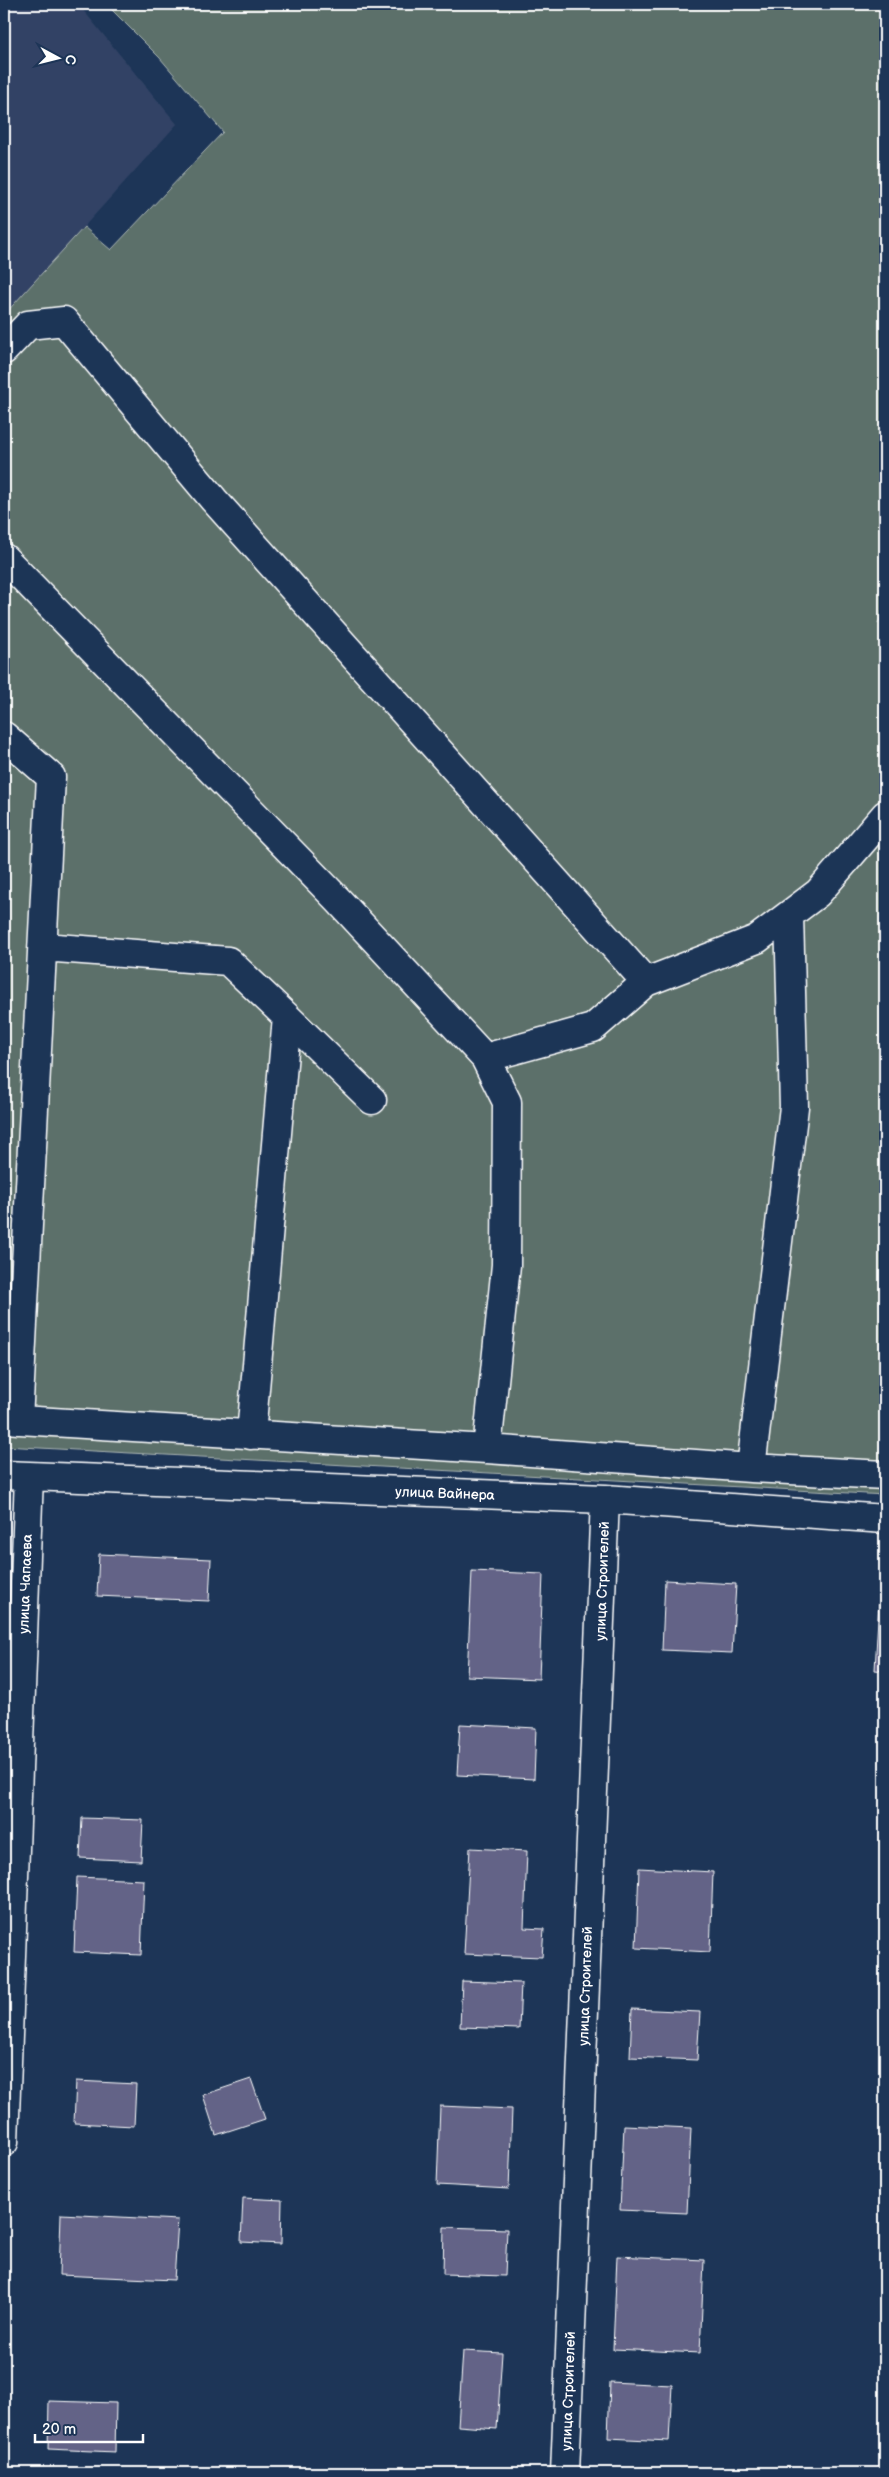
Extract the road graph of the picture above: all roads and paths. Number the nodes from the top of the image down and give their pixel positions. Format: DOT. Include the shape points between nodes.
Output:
graph roads {
  1 [pos="4,350"];
  2 [pos="4,558"];
  3 [pos="4,736"];
  4 [pos="885,815"];
  5 [pos="788,915"];
  6 [pos="43,947"];
  7 [pos="646,982"];
  8 [pos="287,1017"];
  9 [pos="485,1058"];
  10 [pos="372,1100"];
  11 [pos="11,1420"];
  12 [pos="251,1435"];
  13 [pos="487,1449"];
  14 [pos="751,1468"];
  15 [pos="885,1475"];
  16 [pos="16,1476"];
  17 [pos="605,1499"];
  18 [pos="885,1519"];
  19 [pos="4,2142"];
  20 [pos="565,2473"];
  1 -- 7 [label="street" via="28,324 64,321 214,500"];
  2 -- 9 [label="street" via="340,901"];
  3 -- 6 [label="street" via="51,777"];
  4 -- 5 [label="street" via="818,893"];
  5 -- 7 [label="street" via="757,938"];
  5 -- 14 [label="street" via="794,1107"];
  6 -- 8 [label="street" via="228,961"];
  6 -- 11 [label="street"];
  7 -- 9 [label="street" via="593,1028"];
  8 -- 10 [label="street"];
  8 -- 12 [label="street"];
  9 -- 13 [label="street" via="507,1102 506,1265"];
  11 -- 12 [label="street"];
  12 -- 13 [label="street"];
  13 -- 14 [label="street"];
  14 -- 15 [label="street"];
  16 -- 17 [label="street, улица Вайнера"];
  16 -- 19 [label="street, улица Чапаева"];
  17 -- 18 [label="street, улица Вайнера"];
  17 -- 20 [label="street, улица Строителей"];
}
